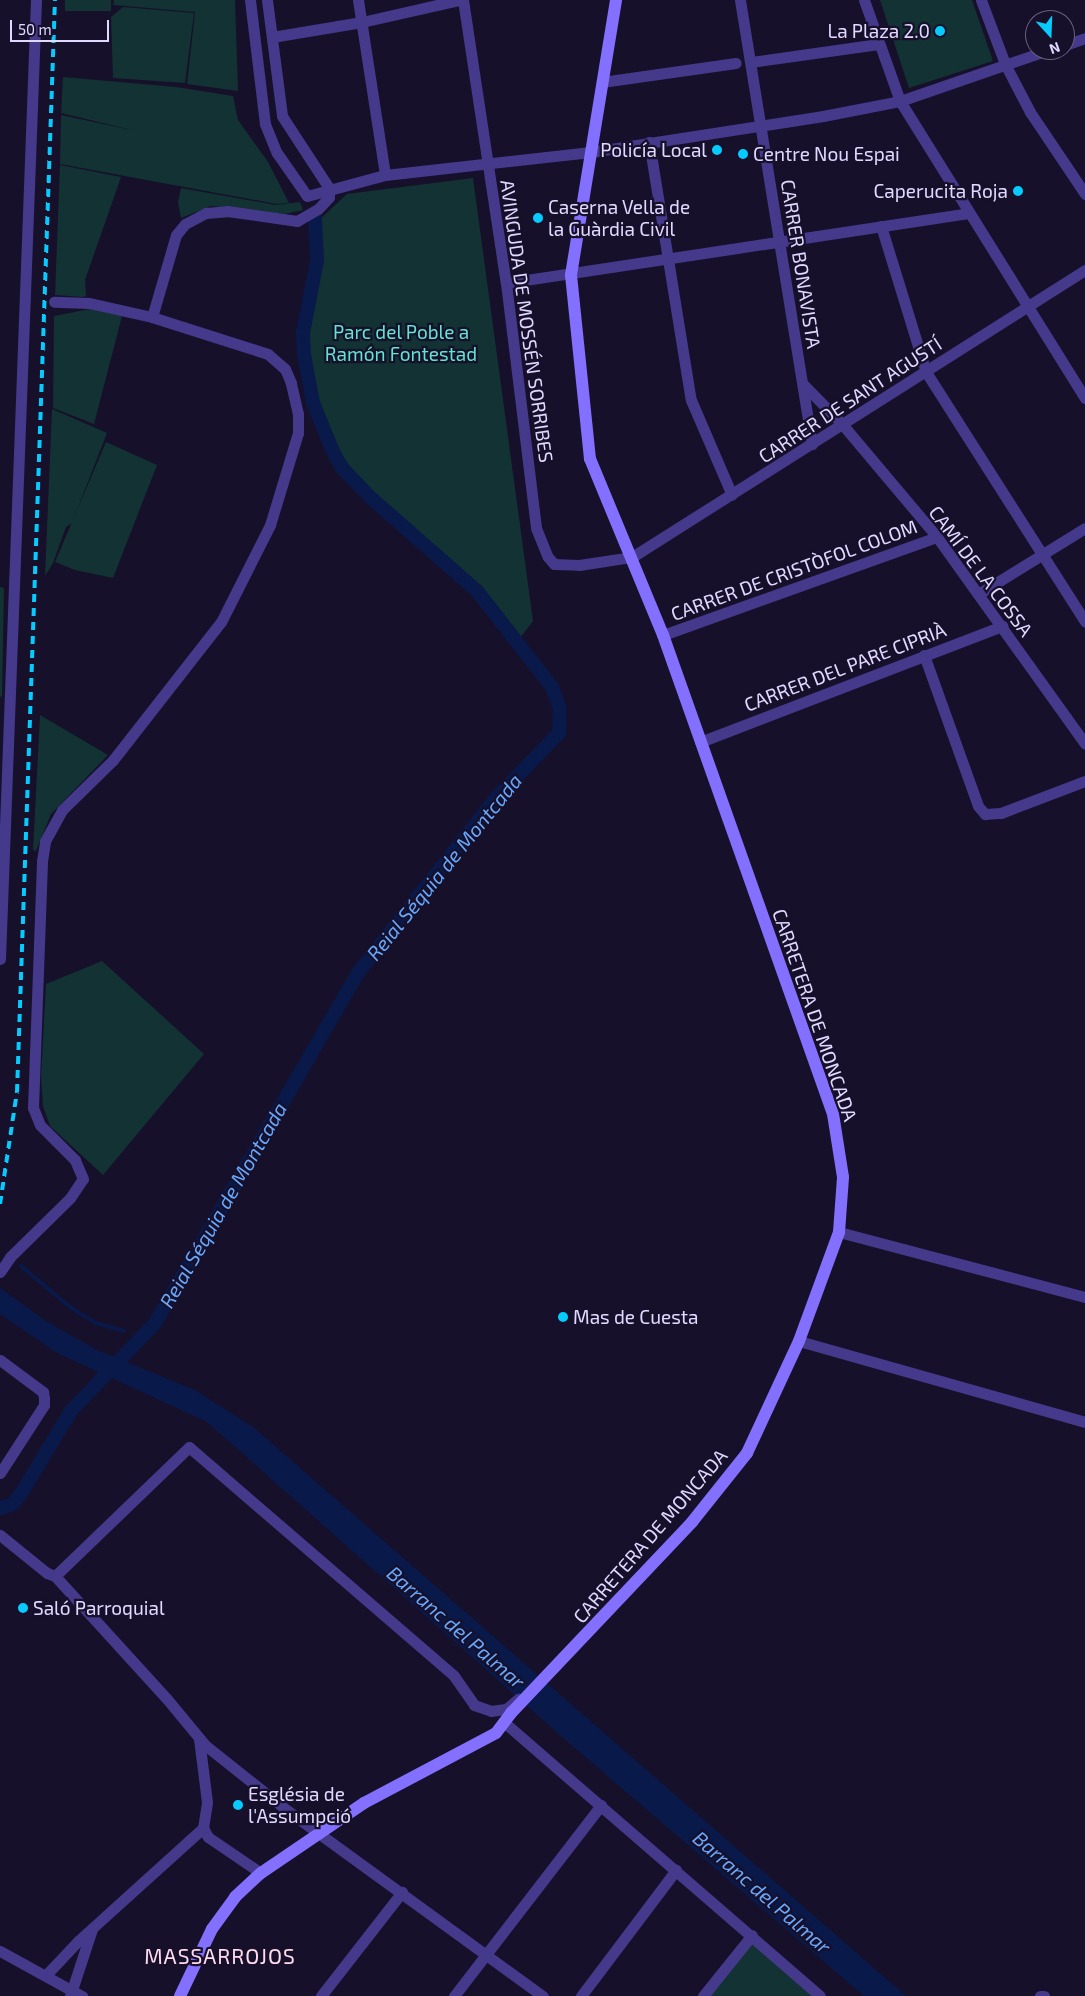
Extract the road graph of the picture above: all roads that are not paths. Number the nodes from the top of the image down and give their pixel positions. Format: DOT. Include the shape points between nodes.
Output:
graph roads {
  1 [pos="36,0"];
  2 [pos="250,0"];
  3 [pos="267,0"];
  4 [pos="358,0"];
  5 [pos="459,0"];
  6 [pos="463,0"];
  7 [pos="616,0"];
  8 [pos="740,0"];
  9 [pos="864,0"];
  10 [pos="981,0"];
  11 [pos="362,22"];
  12 [pos="272,36"];
  13 [pos="879,44"];
  14 [pos="1025,57"];
  15 [pos="750,62"];
  16 [pos="736,63"];
  17 [pos="1005,64"];
  18 [pos="602,82"];
  19 [pos="900,101"];
  20 [pos="761,125"];
  21 [pos="649,142"];
  22 [pos="591,152"];
  23 [pos="488,163"];
  24 [pos="385,175"];
  25 [pos="329,188"];
  26 [pos="1085,194"];
  27 [pos="967,213"];
  28 [pos="881,226"];
  29 [pos="780,242"];
  30 [pos="669,260"];
  31 [pos="1085,270"];
  32 [pos="571,275"];
  33 [pos="506,284"];
  34 [pos="54,302"];
  35 [pos="1026,307"];
  36 [pos="152,317"];
  37 [pos="926,372"];
  38 [pos="804,385"];
  39 [pos="1085,398"];
  40 [pos="842,424"];
  41 [pos="812,444"];
  42 [pos="732,495"];
  43 [pos="1085,528"];
  44 [pos="937,537"];
  45 [pos="1042,554"];
  46 [pos="632,557"];
  47 [pos="980,593"];
  48 [pos="1085,622"];
  49 [pos="1002,626"];
  50 [pos="663,635"];
  51 [pos="924,655"];
  52 [pos="700,742"];
  53 [pos="1085,744"];
  54 [pos="1085,781"];
  55 [pos="0,960"];
  56 [pos="839,1232"];
  57 [pos="0,1272"];
  58 [pos="1085,1298"];
  59 [pos="799,1341"];
  60 [pos="0,1360"];
  61 [pos="1085,1422"];
  62 [pos="0,1473"];
  63 [pos="0,1535"];
  64 [pos="55,1576"];
  65 [pos="508,1715"];
  66 [pos="199,1739"];
  67 [pos="601,1805"];
  68 [pos="203,1828"];
  69 [pos="320,1834"];
  70 [pos="676,1870"];
  71 [pos="262,1873"];
  72 [pos="402,1892"];
  73 [pos="93,1927"];
  74 [pos="752,1935"];
  75 [pos="0,1951"];
  76 [pos="487,1954"];
  77 [pos="46,1975"];
  78 [pos="75,1994"];
  79 [pos="180,1996"];
  80 [pos="321,1996"];
  81 [pos="454,1996"];
  82 [pos="543,1996"];
  83 [pos="581,1996"];
  84 [pos="703,1996"];
  85 [pos="820,1996"];
  86 [pos="1040,1996"];
  87 [pos="1044,1996"];
  1 -- 55 [label="street"];
  2 -- 25 [label="street" via="265,124 277,152 307,196"];
  3 -- 12 [label="street"];
  4 -- 11 [label="street"];
  5 -- 11 [label="street"];
  6 -- 23 [label="street, AVINGUDA DE MOSSÉN SORRIBES"];
  7 -- 18 [label="street, CARRETERA DE MONCADA"];
  8 -- 15 [label="street, CARRER BONAVISTA"];
  9 -- 13 [label="street"];
  10 -- 17 [label="street"];
  11 -- 12 [label="street"];
  11 -- 24 [label="street"];
  12 -- 25 [label="street" via="282,116"];
  13 -- 15 [label="street"];
  13 -- 19 [label="street"];
  14 -- 17 [label="street"];
  15 -- 20 [label="street, CARRER BONAVISTA"];
  16 -- 18 [label="street"];
  17 -- 19 [label="street"];
  17 -- 26 [label="street" via="1030,112"];
  18 -- 22 [label="street, CARRETERA DE MONCADA"];
  19 -- 20 [label="street"];
  19 -- 27 [label="street"];
  20 -- 21 [label="street"];
  20 -- 29 [label="street, CARRER BONAVISTA"];
  21 -- 22 [label="street"];
  21 -- 30 [label="street"];
  22 -- 23 [label="street"];
  22 -- 32 [label="street, CARRETERA DE MONCADA"];
  23 -- 24 [label="street"];
  23 -- 33 [label="street, AVINGUDA DE MOSSÉN SORRIBES"];
  24 -- 25 [label="street"];
  25 -- 36 [label="street" via="329,197 318,209 298,221 227,211 206,213 185,224 176,236"];
  27 -- 28 [label="street"];
  27 -- 35 [label="street"];
  28 -- 29 [label="street"];
  28 -- 37 [label="street"];
  29 -- 30 [label="street"];
  29 -- 38 [label="street, CARRER BONAVISTA"];
  30 -- 32 [label="street"];
  30 -- 42 [label="street" via="691,400"];
  31 -- 35 [label="street, CARRER DE SANT AGUSTÍ"];
  32 -- 33 [label="street"];
  32 -- 46 [label="street, CARRETERA DE MONCADA" via="590,459"];
  33 -- 46 [label="street, AVINGUDA DE MOSSÉN SORRIBES" via="536,528 542,546 554,564 579,565"];
  34 -- 36 [label="street" via="89,303"];
  35 -- 37 [label="street, CARRER DE SANT AGUSTÍ"];
  35 -- 39 [label="street"];
  36 -- 57 [label="street" via="273,358 285,369 296,397 298,433 268,530 221,622 113,760 62,810 45,841 33,1108 40,1126 75,1160 83,1179 70,1198 10,1257"];
  37 -- 40 [label="street, CARRER DE SANT AGUSTÍ"];
  37 -- 45 [label="street"];
  38 -- 40 [label="street"];
  38 -- 41 [label="street, CARRER BONAVISTA"];
  40 -- 41 [label="street, CARRER DE SANT AGUSTÍ"];
  40 -- 44 [label="street, CAMÍ DE LA COSSA"];
  41 -- 42 [label="street, CARRER DE SANT AGUSTÍ"];
  42 -- 46 [label="street, CARRER DE SANT AGUSTÍ"];
  43 -- 45 [label="street"];
  44 -- 47 [label="street, CAMÍ DE LA COSSA"];
  44 -- 50 [label="street, CARRER DE CRISTÒFOL COLOM"];
  45 -- 47 [label="street"];
  45 -- 48 [label="street"];
  46 -- 50 [label="street, CARRETERA DE MONCADA"];
  47 -- 49 [label="street, CAMÍ DE LA COSSA"];
  49 -- 51 [label="street, CARRER DEL PARE CIPRIÀ"];
  49 -- 53 [label="street, CAMÍ DE LA COSSA"];
  50 -- 52 [label="street, CARRETERA DE MONCADA"];
  51 -- 52 [label="street, CARRER DEL PARE CIPRIÀ"];
  51 -- 54 [label="street" via="978,806 985,814 1001,813"];
  52 -- 56 [label="street, CARRETERA DE MONCADA" via="833,1114 843,1177"];
  56 -- 58 [label="street"];
  56 -- 59 [label="street, CARRETERA DE MONCADA"];
  59 -- 61 [label="street"];
  59 -- 65 [label="street, CARRETERA DE MONCADA" via="747,1453 692,1522"];
  60 -- 62 [label="street" via="43,1392 44,1398 44,1405"];
  63 -- 64 [label="street" via="47,1574"];
  64 -- 65 [label="street" via="189,1447 454,1676 474,1705"];
  64 -- 66 [label="street" via="168,1699"];
  65 -- 67 [label="street"];
  65 -- 69 [label="street, CARRETERA DE MONCADA" via="486,1740 364,1803"];
  66 -- 68 [label="street" via="207,1802"];
  66 -- 69 [label="street"];
  67 -- 70 [label="street"];
  67 -- 76 [label="street"];
  68 -- 71 [label="street" via="208,1837"];
  68 -- 73 [label="street"];
  69 -- 71 [label="street, CARRETERA DE MONCADA"];
  69 -- 72 [label="street"];
  70 -- 74 [label="street"];
  70 -- 83 [label="street"];
  71 -- 79 [label="street, CARRETERA DE MONCADA" via="225,1909"];
  72 -- 76 [label="street"];
  72 -- 80 [label="street"];
  73 -- 77 [label="street"];
  73 -- 78 [label="street"];
  74 -- 84 [label="street"];
  74 -- 85 [label="street"];
  75 -- 77 [label="street"];
  76 -- 81 [label="street"];
  76 -- 82 [label="street"];
  77 -- 78 [label="street"];
  86 -- 87 [label="street"];
}
